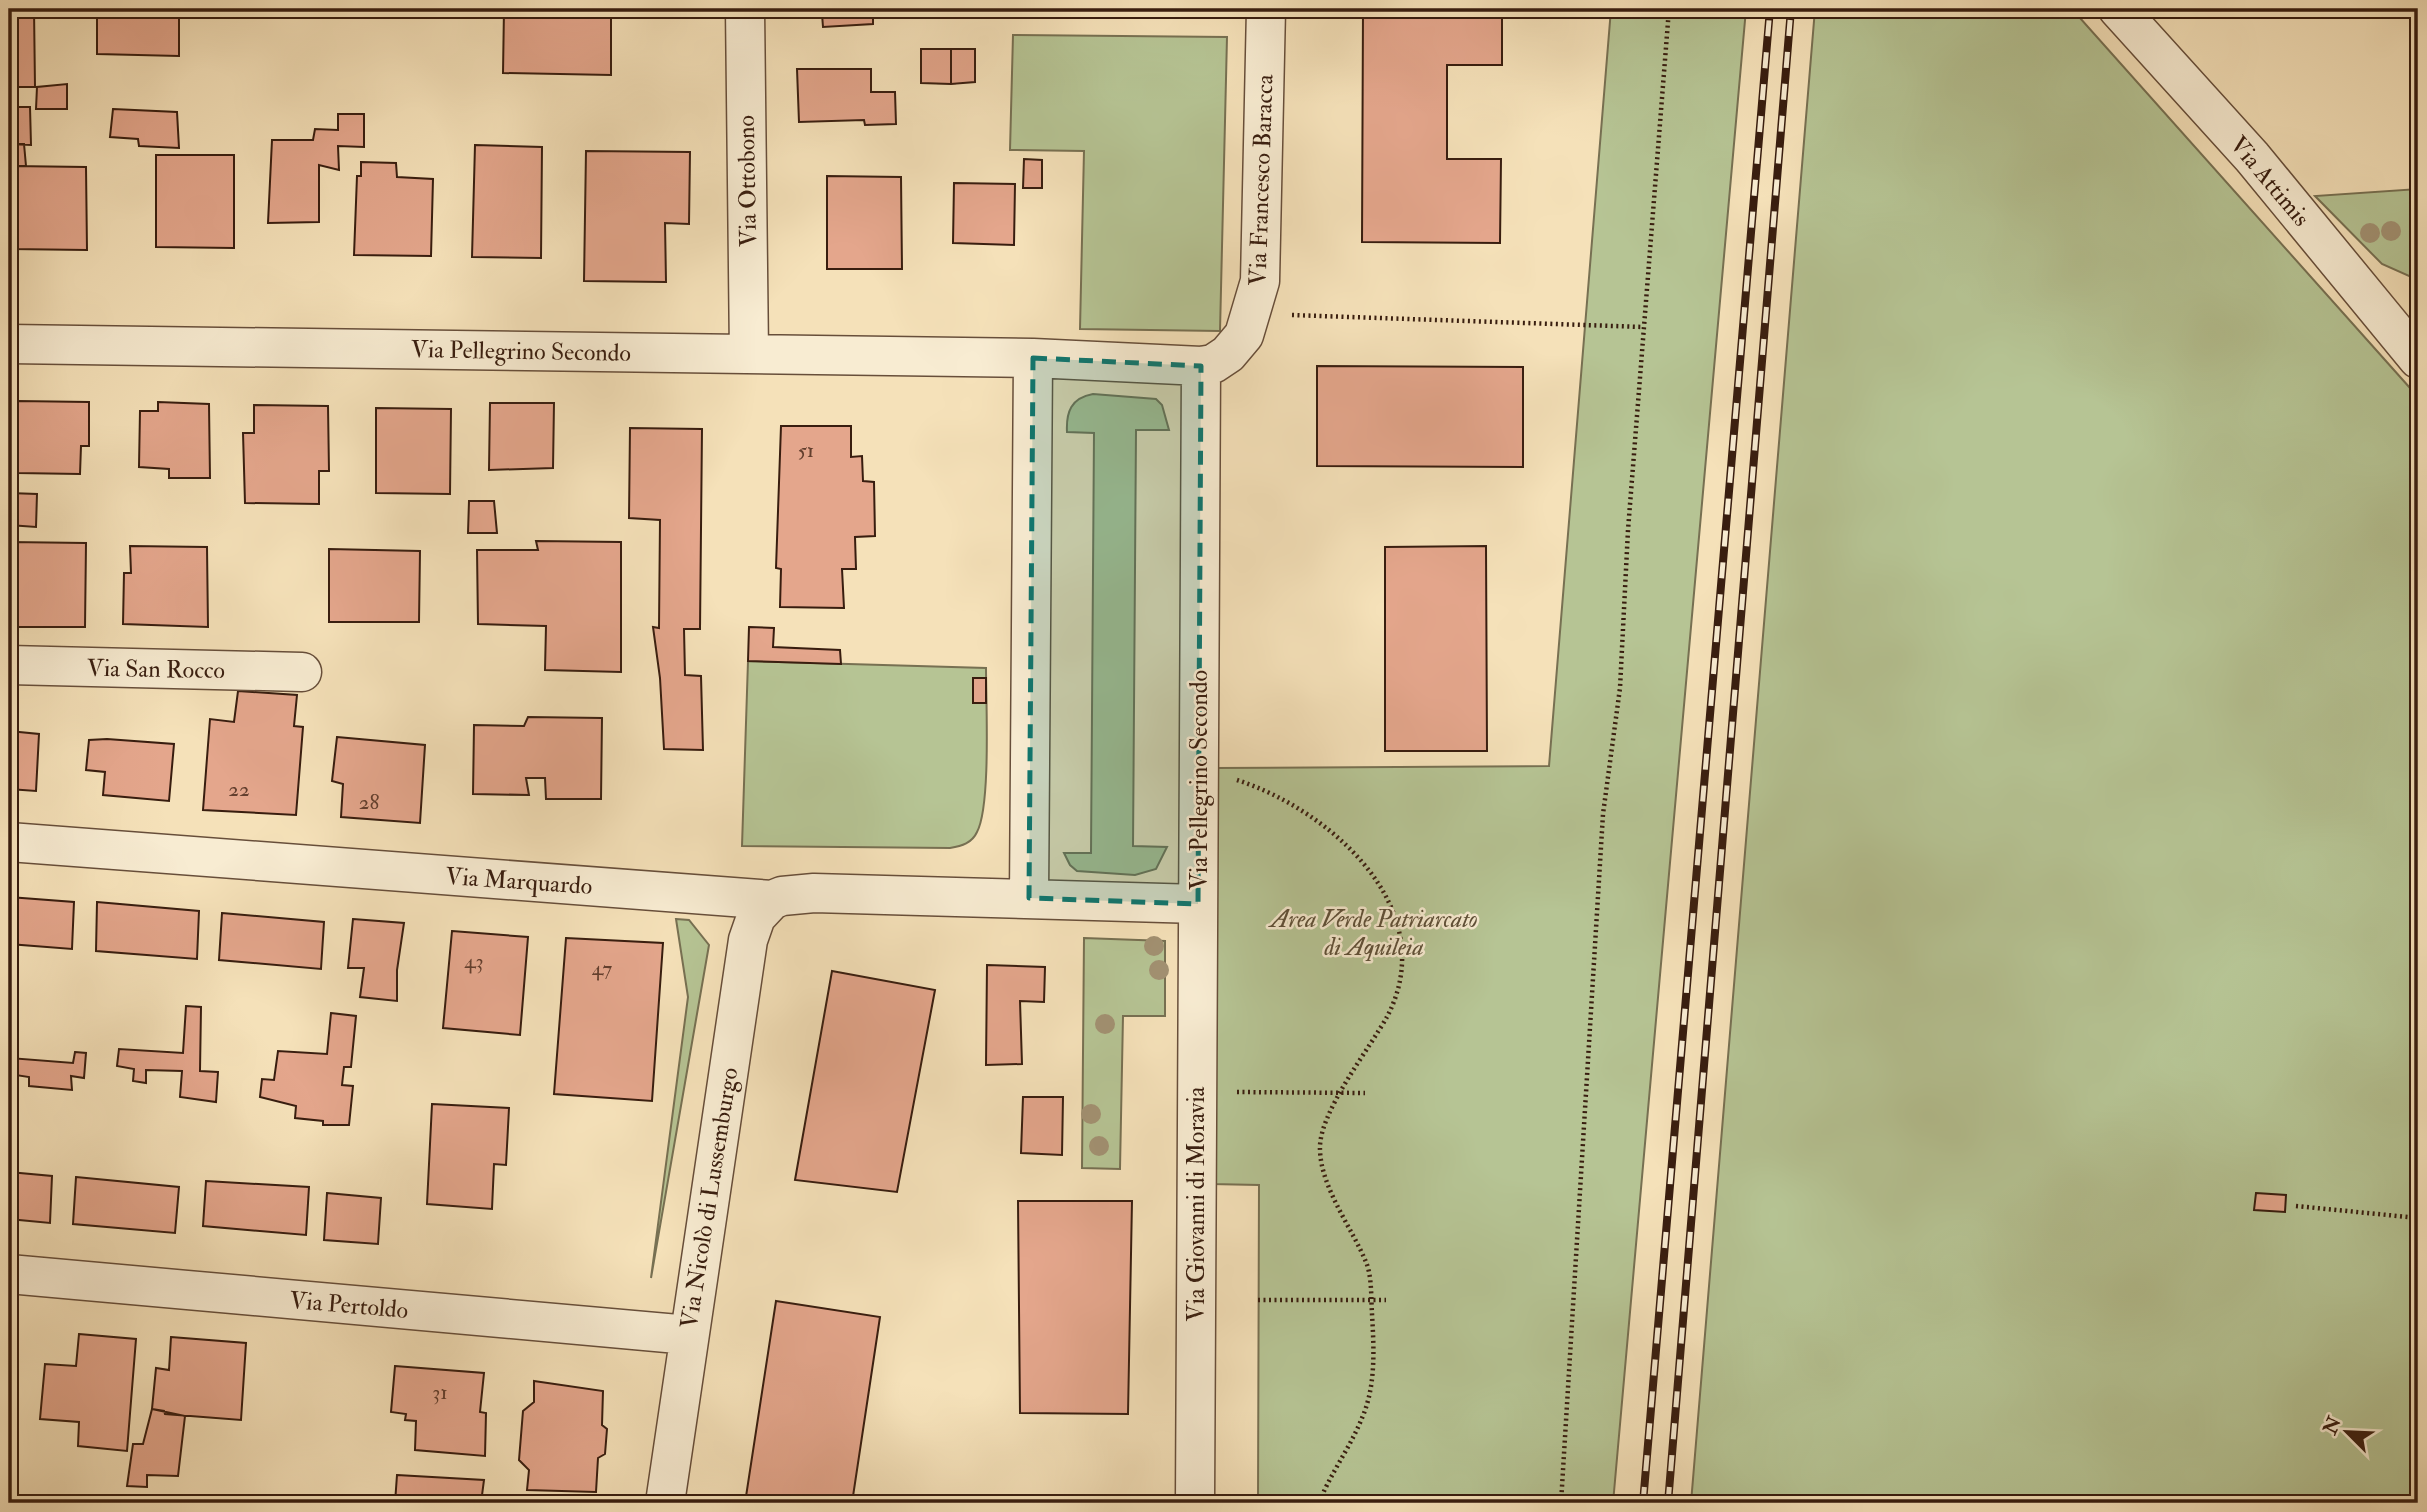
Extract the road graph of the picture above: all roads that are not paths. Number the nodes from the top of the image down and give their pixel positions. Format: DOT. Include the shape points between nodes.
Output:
graph roads {
  1 [pos="745,9"];
  2 [pos="1266,9"];
  3 [pos="2118,9"];
  4 [pos="9,344"];
  5 [pos="2416,350"];
  6 [pos="749,354"];
  7 [pos="1032,358"];
  8 [pos="1200,366"];
  9 [pos="9,665"];
  10 [pos="302,672"];
  11 [pos="9,842"];
  12 [pos="1029,898"];
  13 [pos="772,900"];
  14 [pos="1198,904"];
  15 [pos="9,1274"];
  16 [pos="689,1335"];
  17 [pos="665,1503"];
  18 [pos="1195,1503"];
  1 -- 6 [label="street, Via Ottobono"];
  2 -- 8 [label="street, Via Francesco Baracca" via="1260,281 1244,335 1228,354"];
  3 -- 5 [label="street, Via Attimis" via="2252,157"];
  4 -- 6 [label="street, Via Pellegrino Secondo"];
  6 -- 7 [label="street, Via Pellegrino Secondo"];
  7 -- 8 [label="street, Via Pellegrino Secondo"];
  7 -- 12 [label="street"];
  8 -- 14 [label="street, Via Pellegrino Secondo"];
  9 -- 10 [label="street, Via San Rocco"];
  11 -- 13 [label="street, Via Marquardo"];
  12 -- 13 [label="street, Via Marquardo" via="814,893"];
  12 -- 14 [label="street, Via Pellegrino Secondo"];
  13 -- 16 [label="street, Via Nicolò di Lussemburgo" via="756,917 748,940"];
  14 -- 18 [label="street, Via Giovanni di Moravia"];
  15 -- 16 [label="street, Via Pertoldo"];
  16 -- 17 [label="street, Via Nicolò di Lussemburgo"];
}
